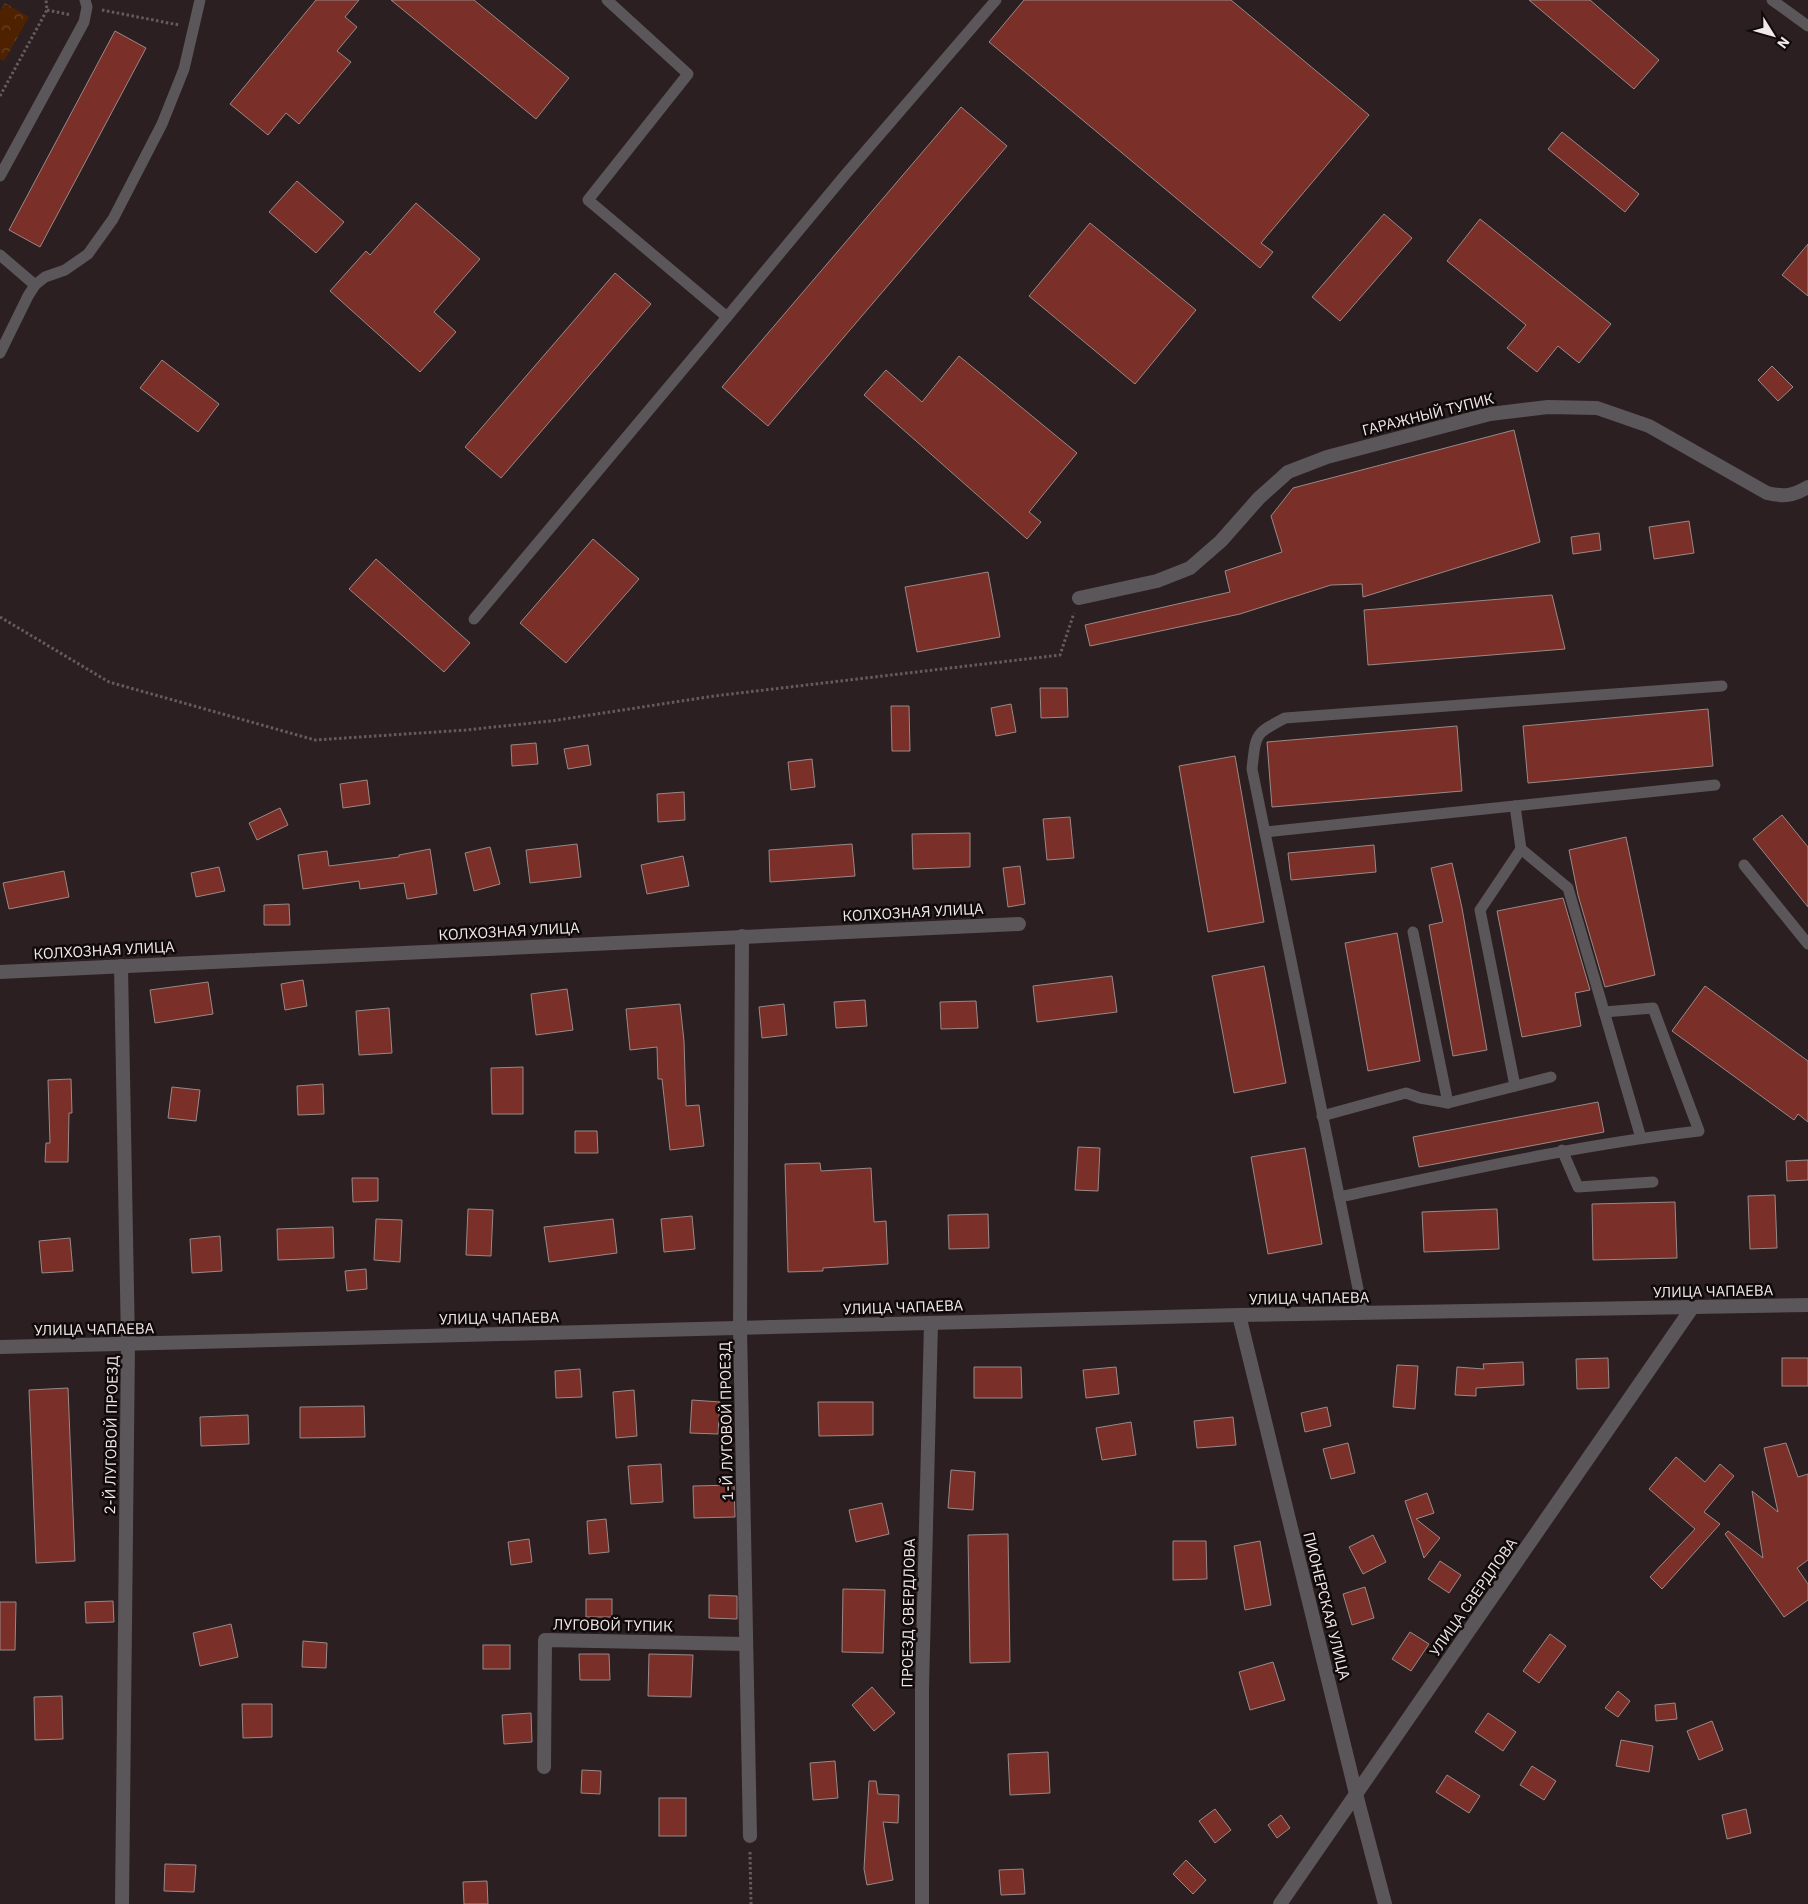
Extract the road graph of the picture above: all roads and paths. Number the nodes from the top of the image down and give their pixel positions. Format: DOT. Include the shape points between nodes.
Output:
graph roads {
  1 [pos="46,0"];
  2 [pos="200,0"];
  3 [pos="607,0"];
  4 [pos="996,0"];
  5 [pos="1772,0"];
  6 [pos="86,3"];
  7 [pos="47,10"];
  8 [pos="1808,26"];
  9 [pos="195,29"];
  10 [pos="0,96"];
  11 [pos="0,176"];
  12 [pos="0,255"];
  13 [pos="35,285"];
  14 [pos="728,317"];
  15 [pos="0,353"];
  16 [pos="1808,487"];
  17 [pos="1080,598"];
  18 [pos="0,617"];
  19 [pos="474,619"];
  20 [pos="1722,686"];
  21 [pos="1715,785"];
  22 [pos="1515,806"];
  23 [pos="1265,832"];
  24 [pos="1521,848"];
  25 [pos="1744,865"];
  26 [pos="1019,924"];
  27 [pos="1414,932"];
  28 [pos="742,936"];
  29 [pos="1808,944"];
  30 [pos="121,966"];
  31 [pos="0,972"];
  32 [pos="1604,1012"];
  33 [pos="1551,1077"];
  34 [pos="1515,1086"];
  35 [pos="1448,1103"];
  36 [pos="1322,1116"];
  37 [pos="1640,1138"];
  38 [pos="1562,1150"];
  39 [pos="1653,1182"];
  40 [pos="1339,1197"];
  41 [pos="1808,1305"];
  42 [pos="1692,1308"];
  43 [pos="1363,1314"];
  44 [pos="1239,1315"];
  45 [pos="931,1323"];
  46 [pos="740,1328"];
  47 [pos="128,1344"];
  48 [pos="0,1347"];
  49 [pos="746,1644"];
  50 [pos="544,1766"];
  51 [pos="1356,1794"];
  52 [pos="750,1836"];
  53 [pos="122,1904"];
  54 [pos="751,1904"];
  55 [pos="922,1904"];
  56 [pos="1280,1904"];
  57 [pos="1385,1904"];
  1 -- 7 [label="path"];
  2 -- 9 [label="lane"];
  3 -- 14 [label="lane" via="688,74 588,200"];
  4 -- 14 [label="lane"];
  5 -- 8 [label="lane"];
  6 -- 7 [label="path" via="72,15"];
  6 -- 9 [label="path"];
  6 -- 11 [label="lane" via="84,22"];
  7 -- 10 [label="path"];
  9 -- 13 [label="lane" via="184,69 162,124 113,219 88,254"];
  12 -- 13 [label="lane"];
  13 -- 15 [label="lane"];
  14 -- 19 [label="lane"];
  16 -- 17 [label="street, ГАРАЖНЫЙ ТУПИК" via="1783,496 1767,493 1649,426 1598,408 1548,407 1490,414 1328,457 1288,472 1190,568 1157,581"];
  17 -- 18 [label="path" via="1060,656 714,696 551,721 315,740 109,682"];
  20 -- 23 [label="lane" via="1285,718 1255,739 1252,768"];
  21 -- 22 [label="lane"];
  22 -- 23 [label="lane"];
  22 -- 24 [label="lane"];
  23 -- 36 [label="lane"];
  24 -- 32 [label="lane" via="1568,888"];
  24 -- 34 [label="lane" via="1480,910"];
  25 -- 29 [label="lane"];
  26 -- 28 [label="street, КОЛХОЗНАЯ УЛИЦА"];
  27 -- 35 [label="lane"];
  28 -- 30 [label="street, КОЛХОЗНАЯ УЛИЦА"];
  28 -- 46 [label="street, 1-Й ЛУГОВОЙ ПРОЕЗД"];
  30 -- 31 [label="street, КОЛХОЗНАЯ УЛИЦА"];
  30 -- 47 [label="street, 2-Й ЛУГОВОЙ ПРОЕЗД"];
  32 -- 37 [label="lane"];
  32 -- 37 [label="lane" via="1654,1008 1699,1131"];
  33 -- 34 [label="lane"];
  34 -- 35 [label="lane"];
  35 -- 36 [label="lane" via="1406,1093"];
  36 -- 40 [label="lane"];
  37 -- 38 [label="lane"];
  38 -- 39 [label="lane" via="1578,1187"];
  38 -- 40 [label="lane"];
  40 -- 43 [label="lane"];
  41 -- 42 [label="street, УЛИЦА ЧАПАЕВА"];
  42 -- 43 [label="street, УЛИЦА ЧАПАЕВА"];
  42 -- 51 [label="street, УЛИЦА СВЕРДЛОВА"];
  43 -- 44 [label="street, УЛИЦА ЧАПАЕВА"];
  44 -- 45 [label="street, УЛИЦА ЧАПАЕВА"];
  44 -- 51 [label="street, ПИОНЕРСКАЯ УЛИЦА"];
  45 -- 46 [label="street, УЛИЦА ЧАПАЕВА"];
  45 -- 55 [label="street, ПРОЕЗД СВЕРДЛОВА" via="922,1689"];
  46 -- 47 [label="street, УЛИЦА ЧАПАЕВА"];
  46 -- 49 [label="street, 1-Й ЛУГОВОЙ ПРОЕЗД"];
  47 -- 48 [label="street, УЛИЦА ЧАПАЕВА"];
  47 -- 53 [label="street, 2-Й ЛУГОВОЙ ПРОЕЗД"];
  49 -- 50 [label="street, ЛУГОВОЙ ТУПИК" via="545,1640"];
  49 -- 52 [label="street, 1-Й ЛУГОВОЙ ПРОЕЗД"];
  51 -- 56 [label="street, УЛИЦА СВЕРДЛОВА"];
  51 -- 57 [label="street, ПИОНЕРСКАЯ УЛИЦА"];
  52 -- 54 [label="path"];
}
